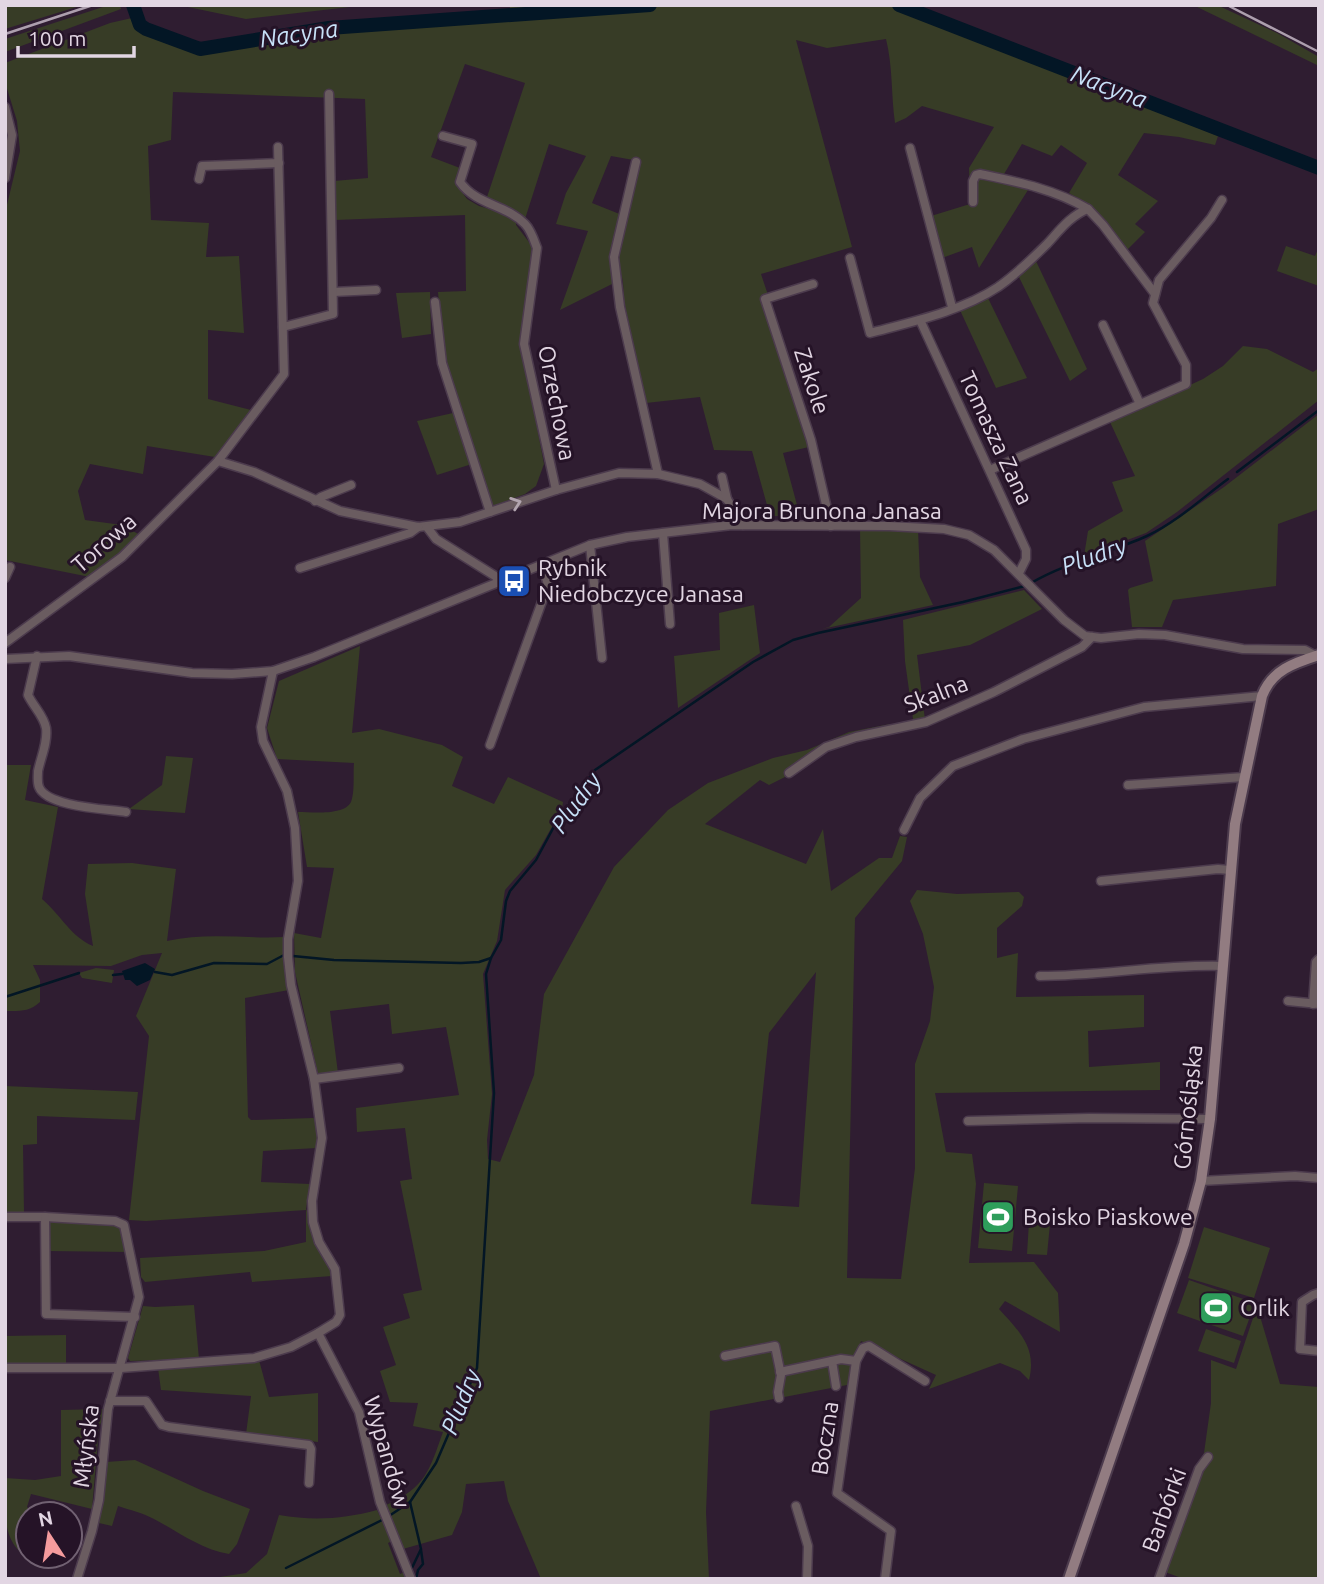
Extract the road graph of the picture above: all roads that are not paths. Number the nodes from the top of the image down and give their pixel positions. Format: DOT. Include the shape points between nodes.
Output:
graph roads {
  1 [pos="329,94"];
  2 [pos="5,107"];
  3 [pos="443,136"];
  4 [pos="278,147"];
  5 [pos="910,148"];
  6 [pos="636,162"];
  7 [pos="279,163"];
  8 [pos="5,178"];
  9 [pos="199,179"];
  10 [pos="1222,200"];
  11 [pos="973,202"];
  12 [pos="1088,209"];
  13 [pos="850,258"];
  14 [pos="813,284"];
  15 [pos="376,290"];
  16 [pos="332,292"];
  17 [pos="1155,294"];
  18 [pos="435,302"];
  19 [pos="952,307"];
  20 [pos="920,320"];
  21 [pos="1103,325"];
  22 [pos="283,327"];
  23 [pos="1140,404"];
  24 [pos="218,461"];
  25 [pos="990,470"];
  26 [pos="657,474"];
  27 [pos="722,477"];
  28 [pos="351,485"];
  29 [pos="556,490"];
  30 [pos="727,499"];
  31 [pos="315,501"];
  32 [pos="490,512"];
  33 [pos="743,525"];
  34 [pos="831,526"];
  35 [pos="422,527"];
  36 [pos="663,533"];
  37 [pos="590,545"];
  38 [pos="542,564"];
  39 [pos="10,567"];
  40 [pos="300,568"];
  41 [pos="1021,575"];
  42 [pos="5,578"];
  43 [pos="499,582"];
  44 [pos="670,624"];
  45 [pos="1092,637"];
  46 [pos="5,643"];
  47 [pos="1317,655"];
  48 [pos="37,656"];
  49 [pos="602,657"];
  50 [pos="5,659"];
  51 [pos="273,671"];
  52 [pos="1261,701"];
  53 [pos="490,745"];
  54 [pos="789,773"];
  55 [pos="1244,777"];
  56 [pos="1128,785"];
  57 [pos="126,812"];
  58 [pos="904,830"];
  59 [pos="1230,870"];
  60 [pos="1101,881"];
  61 [pos="1319,959"];
  62 [pos="1223,966"];
  63 [pos="1040,976"];
  64 [pos="1288,1001"];
  65 [pos="1316,1004"];
  66 [pos="399,1068"];
  67 [pos="314,1079"];
  68 [pos="1210,1119"];
  69 [pos="968,1121"];
  70 [pos="1319,1178"];
  71 [pos="1201,1181"];
  72 [pos="5,1217"];
  73 [pos="45,1217"];
  74 [pos="1319,1293"];
  75 [pos="135,1318"];
  76 [pos="318,1333"];
  77 [pos="1319,1351"];
  78 [pos="725,1356"];
  79 [pos="832,1361"];
  80 [pos="856,1361"];
  81 [pos="5,1368"];
  82 [pos="121,1368"];
  83 [pos="780,1372"];
  84 [pos="925,1381"];
  85 [pos="836,1387"];
  86 [pos="779,1398"];
  87 [pos="110,1401"];
  88 [pos="1208,1457"];
  89 [pos="309,1483"];
  90 [pos="796,1506"];
  91 [pos="77,1579"];
  92 [pos="411,1579"];
  93 [pos="807,1579"];
  94 [pos="885,1579"];
  95 [pos="1069,1579"];
  96 [pos="1159,1579"];
  1 -- 16 [label="street"];
  2 -- 8 [label="street" via="12,135"];
  3 -- 29 [label="street, Orzechowa" via="472,144 460,182 467,192 524,222 537,248 524,344"];
  4 -- 7 [label="street"];
  5 -- 19 [label="street"];
  6 -- 26 [label="street" via="614,257 620,307"];
  7 -- 9 [label="street" via="202,166"];
  7 -- 22 [label="street"];
  10 -- 17 [label="street" via="1159,280"];
  11 -- 12 [label="street" via="973,181 979,174 1044,189"];
  12 -- 17 [label="street"];
  12 -- 19 [label="street" via="1078,213 999,286"];
  13 -- 20 [label="street" via="870,332"];
  14 -- 34 [label="street, Zakole" via="765,299 811,440"];
  15 -- 16 [label="street"];
  16 -- 22 [label="street" via="333,314"];
  17 -- 23 [label="street" via="1153,303 1186,365 1186,384"];
  18 -- 32 [label="street" via="442,363"];
  19 -- 20 [label="street"];
  20 -- 25 [label="street, Tomasza Zana"];
  21 -- 23 [label="street"];
  22 -- 24 [label="street" via="284,374"];
  23 -- 25 [label="street"];
  24 -- 31 [label="street, Orzechowa" via="254,472"];
  24 -- 46 [label="street, Torowa" via="122,557"];
  25 -- 41 [label="street, Tomasza Zana" via="1026,550"];
  26 -- 29 [label="street, Orzechowa" via="619,473"];
  26 -- 30 [label="street, Orzechowa" via="700,484"];
  27 -- 30 [label="street"];
  28 -- 31 [label="street"];
  32 -- 29 [label="street, Orzechowa, one-way"];
  30 -- 33 [label="street"];
  31 -- 35 [label="street, Orzechowa" via="340,511"];
  32 -- 35 [label="street, Orzechowa" via="451,525"];
  33 -- 34 [label="street, Majora Brunona Janasa"];
  33 -- 36 [label="street, Majora Brunona Janasa"];
  34 -- 41 [label="street, Majora Brunona Janasa" via="954,530 988,545"];
  35 -- 40 [label="street, Orzechowa"];
  35 -- 43 [label="street, Orzechowa"];
  36 -- 37 [label="street, Majora Brunona Janasa"];
  36 -- 44 [label="street"];
  37 -- 38 [label="street, Majora Brunona Janasa"];
  37 -- 49 [label="street"];
  38 -- 43 [label="street, Majora Brunona Janasa"];
  38 -- 53 [label="street" via="548,585"];
  39 -- 42 [label="street"];
  41 -- 45 [label="street, Majora Brunona Janasa" via="1070,626"];
  43 -- 51 [label="street, Majora Brunona Janasa"];
  45 -- 47 [label="street" via="1161,635"];
  45 -- 54 [label="street, Skalna" via="1082,647 983,697 926,722 839,742"];
  47 -- 52 [label="street, Górnośląska" via="1278,673"];
  48 -- 50 [label="street, Majora Brunona Janasa"];
  48 -- 51 [label="street, Majora Brunona Janasa" via="208,674"];
  48 -- 57 [label="street" via="28,695 47,731 38,771 40,790 65,803"];
  51 -- 67 [label="street" via="261,727 268,754 287,791 295,828 298,881 288,957"];
  52 -- 55 [label="street, Górnośląska"];
  52 -- 58 [label="street" via="1144,707 1023,739 953,766 920,798"];
  55 -- 56 [label="street"];
  55 -- 59 [label="street, Górnośląska"];
  59 -- 60 [label="street"];
  59 -- 62 [label="street, Górnośląska"];
  61 -- 65 [label="street"];
  62 -- 63 [label="street"];
  62 -- 68 [label="street, Górnośląska"];
  64 -- 65 [label="street"];
  66 -- 67 [label="street"];
  67 -- 76 [label="street" via="322,1138 313,1222 318,1242 335,1269 340,1307 336,1322"];
  68 -- 69 [label="street"];
  68 -- 71 [label="street, Górnośląska"];
  70 -- 71 [label="street"];
  71 -- 95 [label="street, Górnośląska"];
  72 -- 73 [label="street, Młyńska"];
  73 -- 75 [label="street, Młyńska" via="124,1225 139,1297"];
  73 -- 75 [label="street" via="46,1314"];
  74 -- 77 [label="street" via="1302,1302 1300,1349"];
  75 -- 82 [label="street, Młyńska"];
  76 -- 82 [label="street" via="254,1359"];
  76 -- 92 [label="street, Wypandów" via="359,1412 380,1502"];
  78 -- 83 [label="street" via="775,1346"];
  79 -- 80 [label="street"];
  79 -- 83 [label="street"];
  79 -- 85 [label="street"];
  80 -- 84 [label="street" via="869,1346"];
  80 -- 94 [label="street, Boczna" via="837,1493 891,1531"];
  81 -- 82 [label="street"];
  82 -- 87 [label="street, Młyńska"];
  83 -- 86 [label="street"];
  87 -- 89 [label="street" via="146,1401 162,1425 169,1427 309,1445"];
  87 -- 91 [label="street, Młyńska" via="99,1500"];
  88 -- 96 [label="street, Barbórki" via="1199,1469"];
  90 -- 93 [label="street" via="808,1546"];
}
